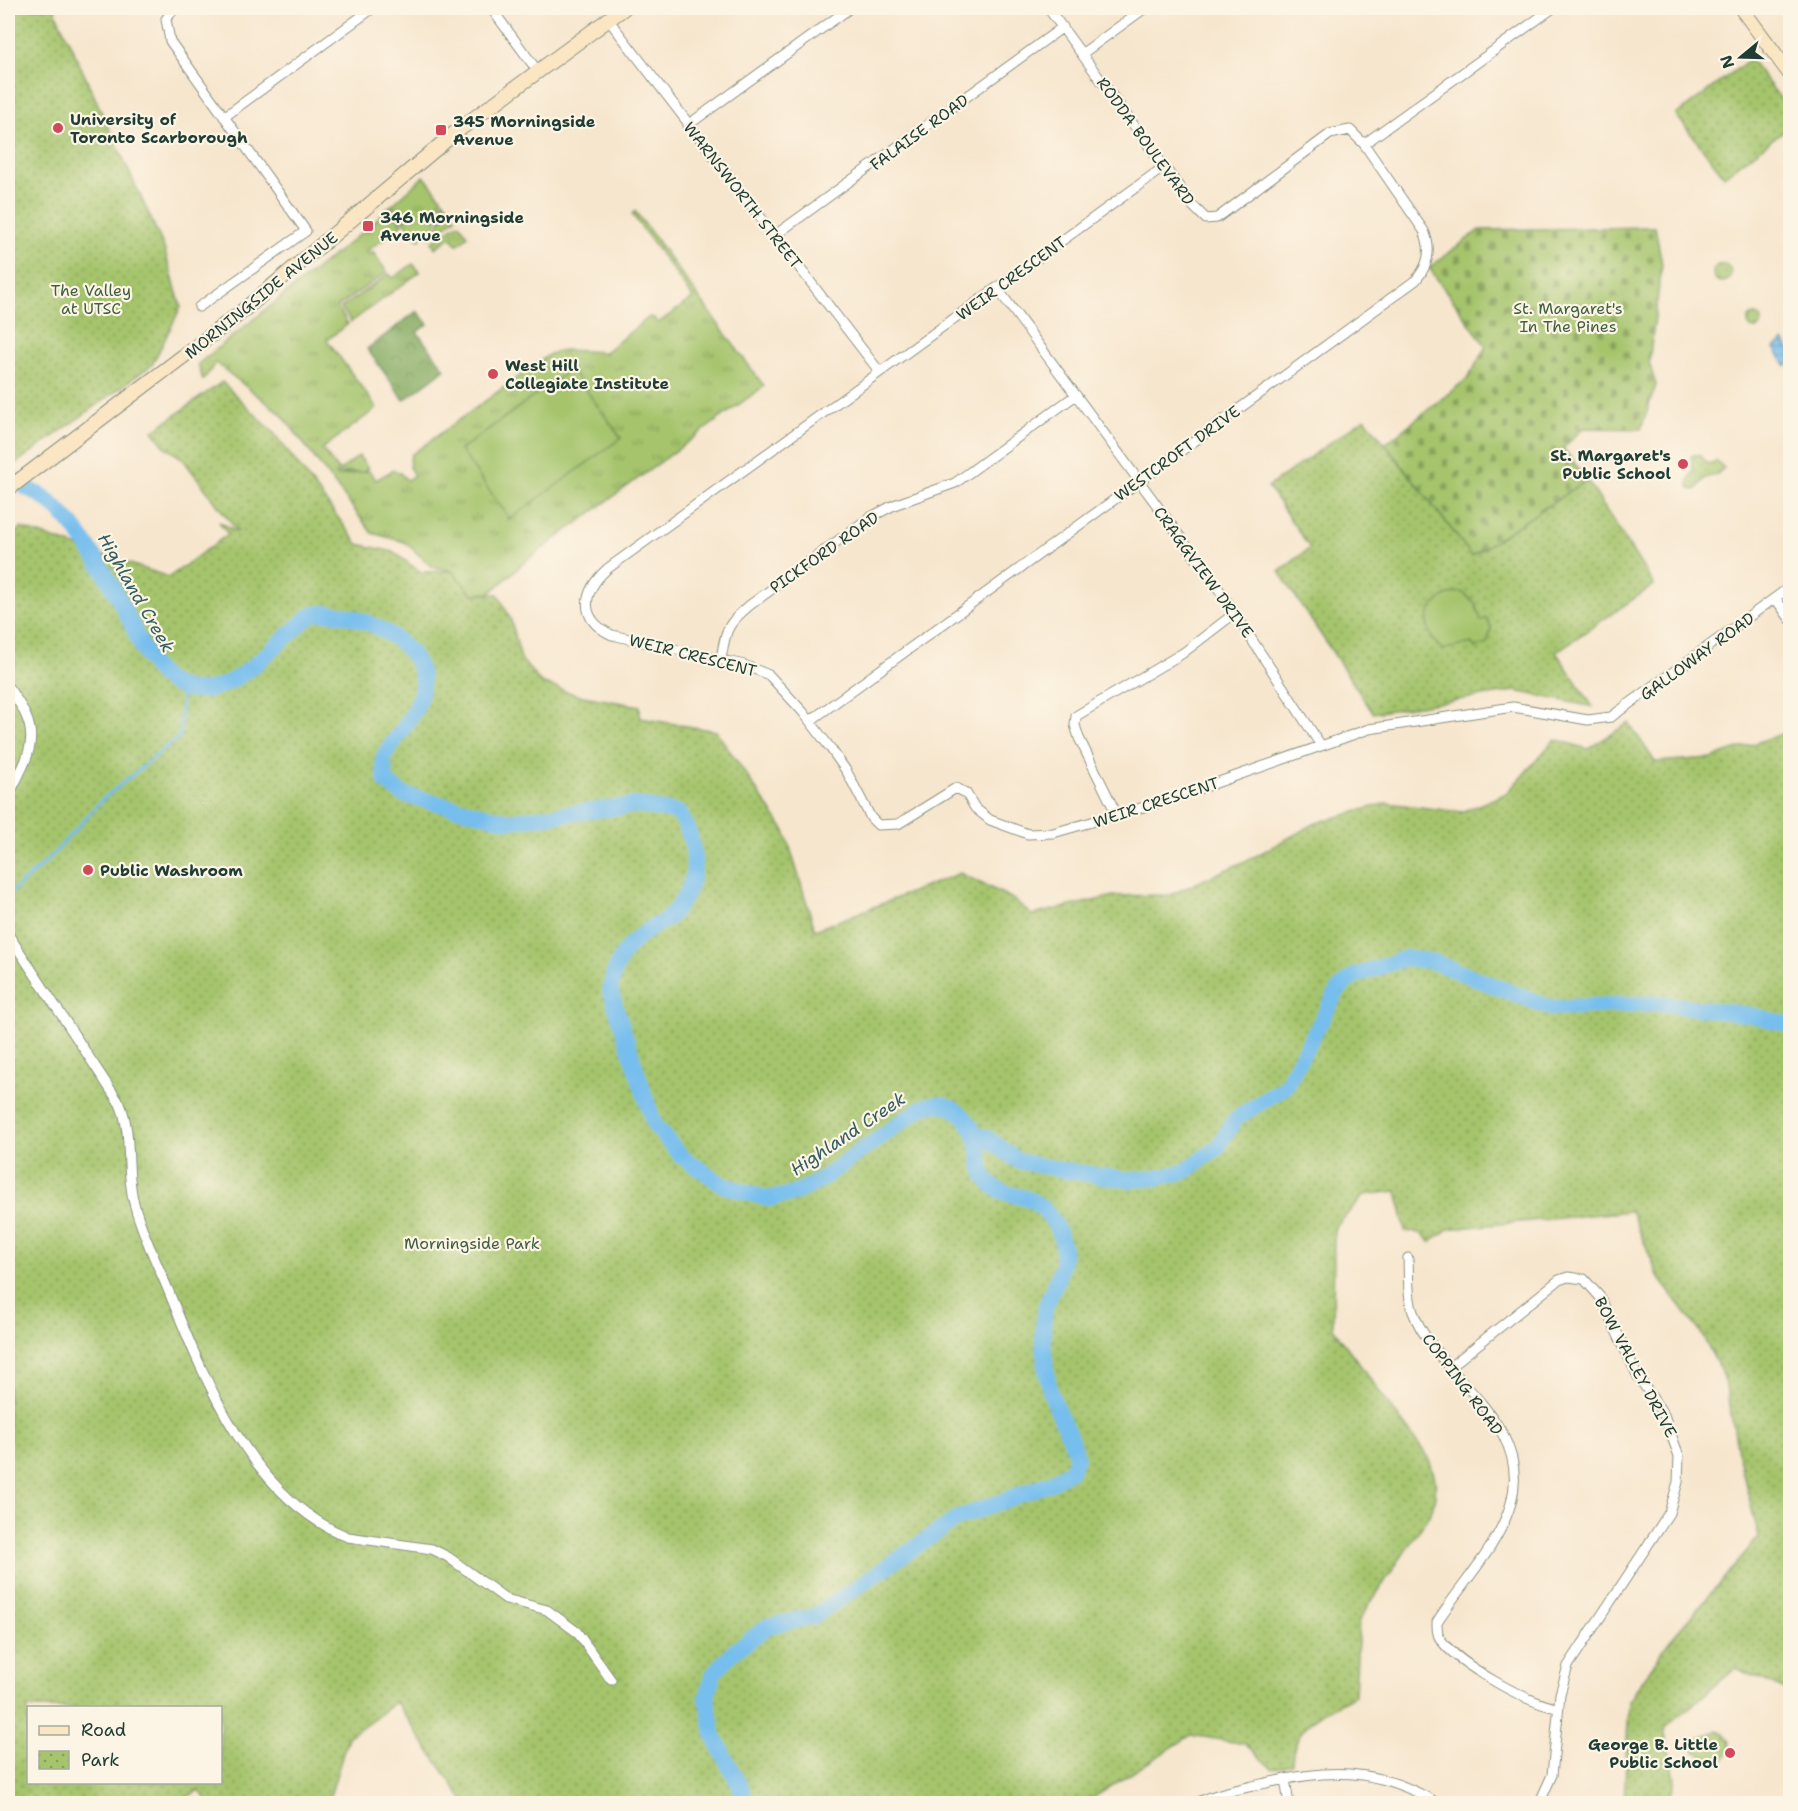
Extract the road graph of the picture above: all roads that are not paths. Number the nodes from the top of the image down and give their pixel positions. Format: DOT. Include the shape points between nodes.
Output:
graph roads {
  1 [pos="175,8"];
  2 [pos="373,8"];
  3 [pos="491,8"];
  4 [pos="624,8"];
  5 [pos="850,8"];
  6 [pos="1048,8"];
  7 [pos="1145,8"];
  8 [pos="1553,8"];
  9 [pos="1741,8"];
  10 [pos="609,19"];
  11 [pos="1063,27"];
  12 [pos="1083,53"];
  13 [pos="539,73"];
  14 [pos="1791,74"];
  15 [pos="224,117"];
  16 [pos="688,124"];
  17 [pos="1364,144"];
  18 [pos="1164,167"];
  19 [pos="774,236"];
  20 [pos="997,288"];
  21 [pos="199,307"];
  22 [pos="879,371"];
  23 [pos="1076,395"];
  24 [pos="1139,482"];
  25 [pos="8,489"];
  26 [pos="1791,587"];
  27 [pos="1775,598"];
  28 [pos="1235,613"];
  29 [pos="1791,619"];
  30 [pos="721,659"];
  31 [pos="8,687"];
  32 [pos="1600,719"];
  33 [pos="810,721"];
  34 [pos="1320,744"];
  35 [pos="8,798"];
  36 [pos="1117,815"];
  37 [pos="8,934"];
  38 [pos="1408,1257"];
  39 [pos="1451,1366"];
  40 [pos="611,1680"];
  41 [pos="1558,1708"];
  42 [pos="1285,1779"];
  43 [pos="1195,1803"];
  44 [pos="1289,1803"];
  45 [pos="1439,1803"];
  46 [pos="1539,1803"];
  1 -- 15 [label="street" via="166,19 171,41"];
  2 -- 15 [label="street"];
  3 -- 13 [label="street"];
  4 -- 10 [label="main road, MORNINGSIDE AVENUE"];
  5 -- 16 [label="street"];
  6 -- 11 [label="street, RODDA BOULEVARD"];
  7 -- 12 [label="street"];
  8 -- 17 [label="street"];
  9 -- 14 [label="main road"];
  10 -- 13 [label="main road, MORNINGSIDE AVENUE"];
  10 -- 16 [label="street, WARNSWORTH STREET"];
  11 -- 12 [label="street, RODDA BOULEVARD"];
  11 -- 19 [label="street, FALAISE ROAD"];
  12 -- 18 [label="street, RODDA BOULEVARD"];
  13 -- 25 [label="main road, MORNINGSIDE AVENUE" via="457,131 248,307"];
  15 -- 21 [label="street" via="306,231"];
  16 -- 19 [label="street, WARNSWORTH STREET"];
  17 -- 18 [label="street, RODDA BOULEVARD" via="1350,130 1330,134 1210,220 1200,215"];
  17 -- 24 [label="street, WESTCROFT DRIVE" via="1424,231 1429,254 1425,268 1416,280"];
  18 -- 20 [label="street, WEIR CRESCENT"];
  19 -- 22 [label="street, WARNSWORTH STREET"];
  20 -- 22 [label="street, WEIR CRESCENT"];
  20 -- 23 [label="street, CRAGGVIEW DRIVE"];
  22 -- 30 [label="street, WEIR CRESCENT" via="607,569 589,591 590,618 600,630"];
  23 -- 24 [label="street, CRAGGVIEW DRIVE"];
  23 -- 30 [label="street, PICKFORD ROAD" via="955,483 869,518 750,605 732,619"];
  24 -- 28 [label="street, CRAGGVIEW DRIVE"];
  24 -- 33 [label="street, WESTCROFT DRIVE"];
  26 -- 27 [label="street, GALLOWAY ROAD"];
  27 -- 29 [label="street"];
  27 -- 32 [label="street, GALLOWAY ROAD" via="1628,706"];
  28 -- 34 [label="street, CRAGGVIEW DRIVE"];
  28 -- 36 [label="street" via="1183,653 1076,716 1079,738"];
  30 -- 33 [label="street, WEIR CRESCENT" via="769,675"];
  31 -- 35 [label="street" via="32,734 29,752"];
  32 -- 34 [label="street, WEIR CRESCENT" via="1513,707 1369,729"];
  33 -- 36 [label="street, WEIR CRESCENT" via="847,772 878,825 898,824 956,788 990,820 1028,834 1079,827"];
  34 -- 36 [label="street, WEIR CRESCENT"];
  37 -- 40 [label="street" via="120,1104 130,1187 140,1222 209,1386 271,1479 338,1533 432,1549 506,1599 547,1610 577,1632"];
  38 -- 39 [label="street, COPPING ROAD" via="1412,1311"];
  39 -- 41 [label="street, COPPING ROAD" via="1499,1428 1511,1454 1513,1484 1511,1501 1498,1533 1437,1622 1437,1632 1445,1645 1497,1683 1543,1706"];
  39 -- 41 [label="street, BOW VALLEY DRIVE" via="1559,1280 1584,1280 1600,1297 1637,1375 1664,1415 1676,1445 1678,1482 1669,1513 1568,1666"];
  41 -- 46 [label="street, BOW VALLEY DRIVE" via="1552,1775"];
  42 -- 43 [label="street"];
  42 -- 44 [label="street"];
  42 -- 45 [label="street" via="1324,1772 1352,1774 1397,1784"];
}
